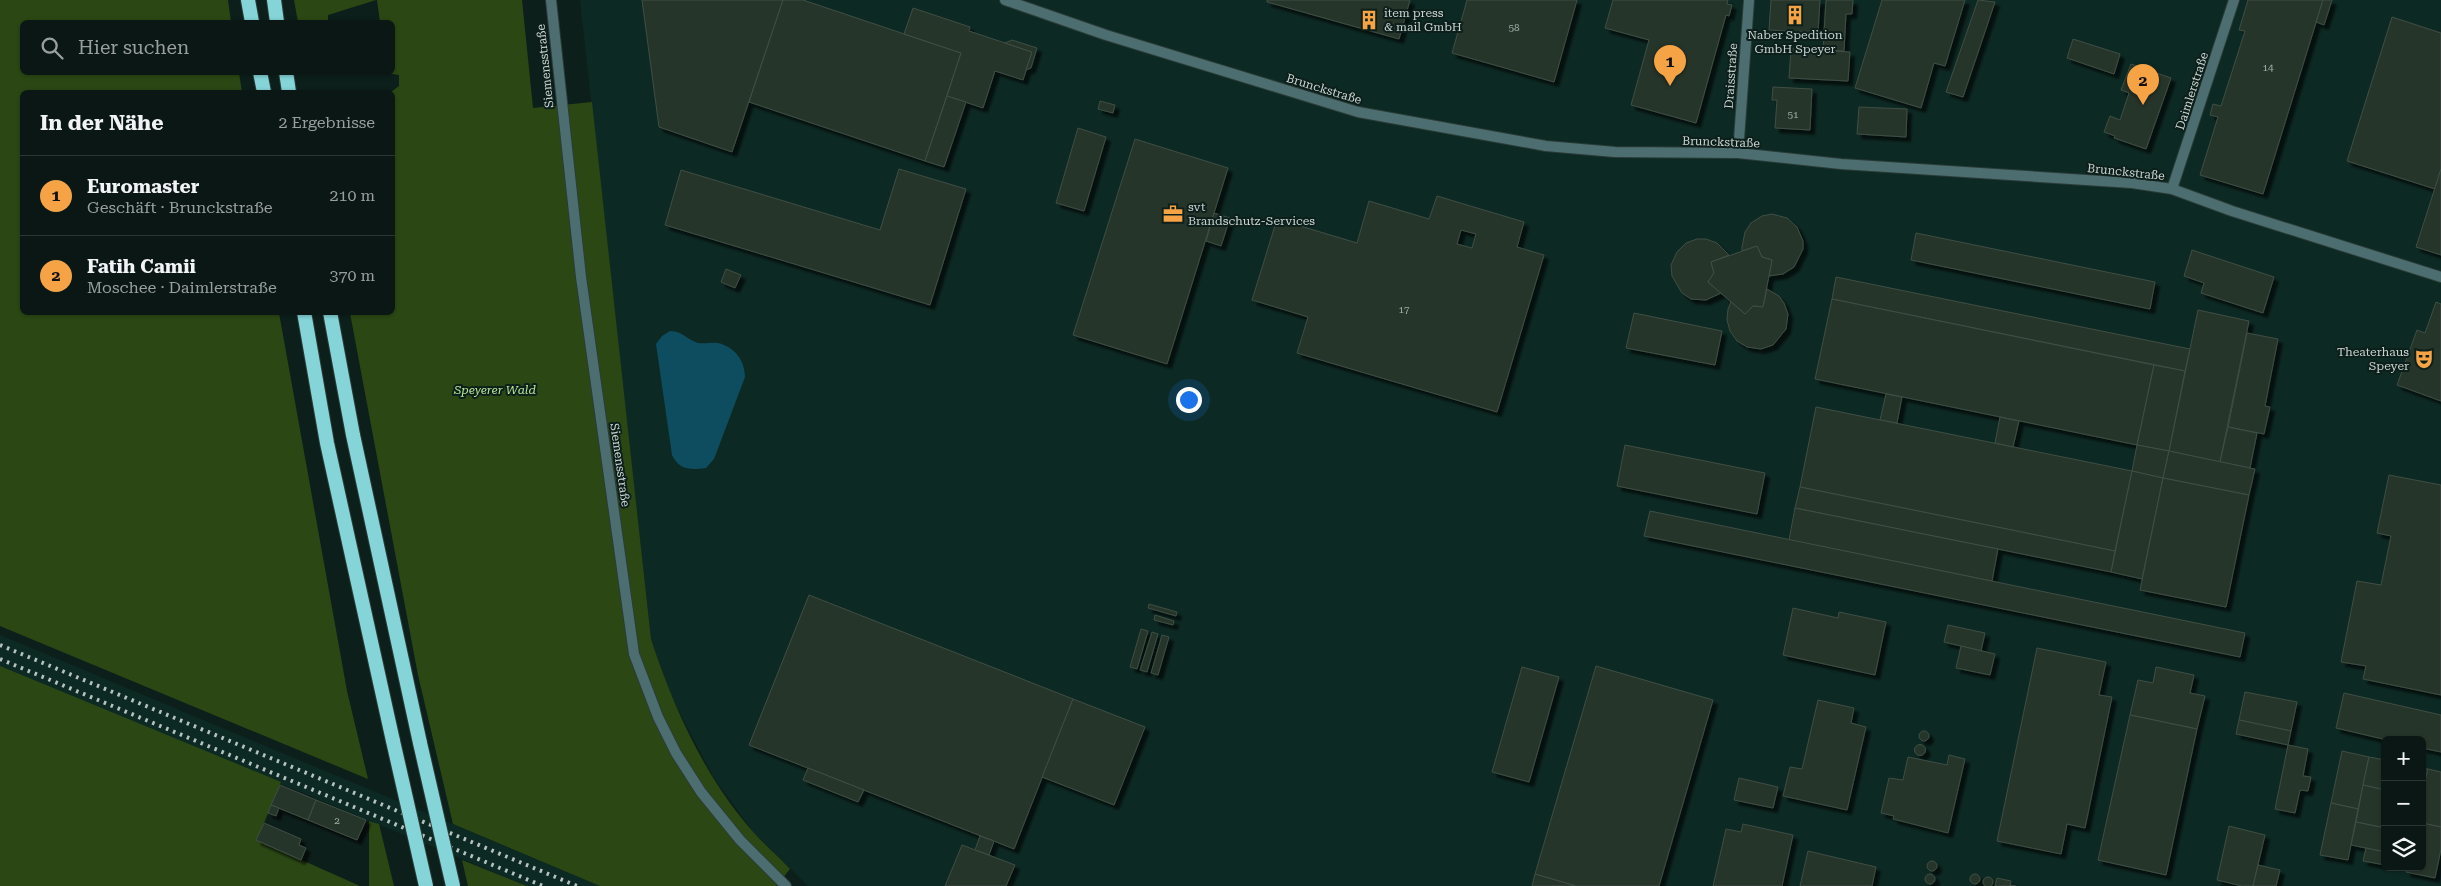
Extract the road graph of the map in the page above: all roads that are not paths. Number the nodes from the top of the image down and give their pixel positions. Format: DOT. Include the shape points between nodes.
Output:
graph roads {
  1 [pos="248,0"];
  2 [pos="274,0"];
  3 [pos="551,0"];
  4 [pos="1005,0"];
  5 [pos="1749,0"];
  6 [pos="2234,0"];
  7 [pos="252,20"];
  8 [pos="277,20"];
  9 [pos="261,75"];
  10 [pos="286,75"];
  11 [pos="264,90"];
  12 [pos="289,90"];
  13 [pos="1738,153"];
  14 [pos="2172,189"];
  15 [pos="2441,277"];
  16 [pos="305,315"];
  17 [pos="331,315"];
  18 [pos="426,886"];
  19 [pos="454,886"];
  20 [pos="786,886"];
  1 -- 7 [label="highway"];
  2 -- 8 [label="highway"];
  3 -- 20 [label="street, Siemensstraße" via="581,277 634,654 658,717 701,792 753,855"];
  4 -- 13 [label="street, Brunckstraße" via="1106,35 1358,112 1584,150"];
  5 -- 13 [label="street, Draisstraße"];
  6 -- 14 [label="street, Daimlerstraße"];
  9 -- 11 [label="highway"];
  10 -- 12 [label="highway"];
  13 -- 14 [label="street, Brunckstraße" via="1841,164 2132,183"];
  14 -- 15 [label="street, Brunckstraße"];
  16 -- 18 [label="highway, bridge" via="327,444"];
  17 -- 19 [label="highway, bridge" via="352,435"];
}
